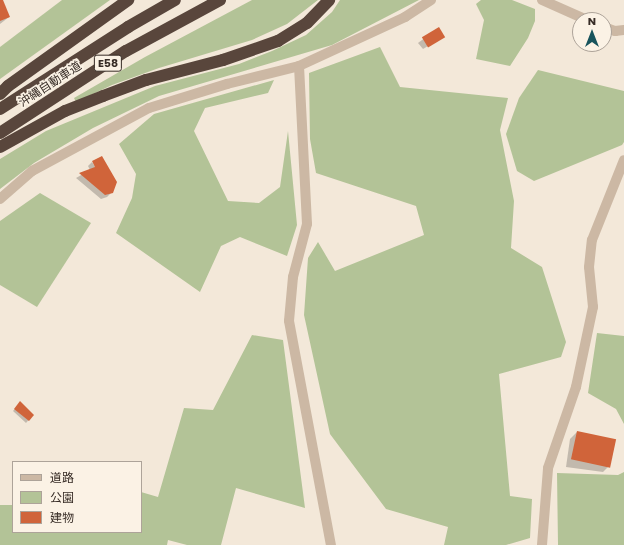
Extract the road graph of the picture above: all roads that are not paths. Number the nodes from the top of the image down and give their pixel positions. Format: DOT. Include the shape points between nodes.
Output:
graph roads {
  1 [pos="128,0"];
  2 [pos="176,0"];
  3 [pos="220,0"];
  4 [pos="329,0"];
  5 [pos="431,0"];
  6 [pos="542,0"];
  7 [pos="572,13"];
  8 [pos="612,30"];
  9 [pos="624,30"];
  10 [pos="299,66"];
  11 [pos="0,94"];
  12 [pos="0,109"];
  13 [pos="0,133"];
  14 [pos="0,147"];
  15 [pos="624,160"];
  16 [pos="0,199"];
  17 [pos="331,545"];
  18 [pos="542,545"];
  1 -- 11 [label="highway"];
  2 -- 12 [label="highway, 沖縄自動車道 / E58" via="128,27"];
  3 -- 13 [label="highway, 沖縄自動車道 / E58" via="126,51"];
  4 -- 14 [label="highway" via="307,23 278,41 110,93 65,111"];
  5 -- 10 [label="street" via="405,17"];
  6 -- 7 [label="street"];
  8 -- 9 [label="street"];
  10 -- 16 [label="street" via="149,108 32,172"];
  10 -- 17 [label="street" via="307,224 293,277 289,321"];
  15 -- 18 [label="street" via="592,240 589,266 592,307 576,387 548,468"];
}
